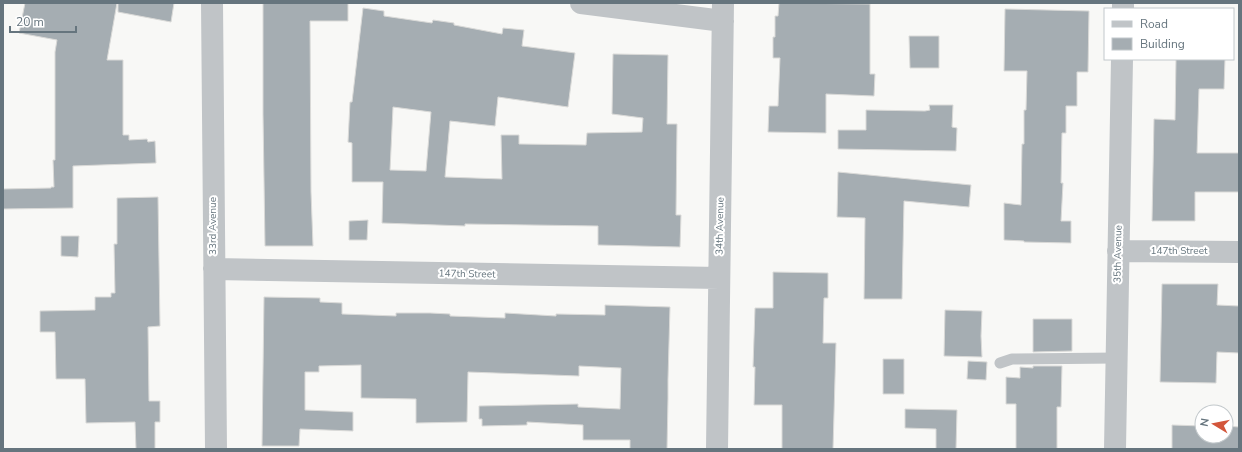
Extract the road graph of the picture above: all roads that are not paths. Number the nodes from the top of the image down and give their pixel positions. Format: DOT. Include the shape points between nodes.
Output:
graph roads {
  1 [pos="212,3"];
  2 [pos="581,3"];
  3 [pos="723,12"];
  4 [pos="1122,60"];
  5 [pos="1118,251"];
  6 [pos="1239,252"];
  7 [pos="214,269"];
  8 [pos="720,278"];
  9 [pos="1117,358"];
  10 [pos="1000,363"];
  11 [pos="216,449"];
  12 [pos="717,449"];
  13 [pos="1115,449"];
  1 -- 7 [label="street, 33rd Avenue"];
  2 -- 3 [label="street"];
  3 -- 8 [label="street, 34th Avenue"];
  4 -- 5 [label="street, 35th Avenue"];
  5 -- 6 [label="street, 147th Street"];
  5 -- 9 [label="street, 35th Avenue"];
  7 -- 8 [label="street, 147th Street"];
  7 -- 11 [label="street, 33rd Avenue"];
  8 -- 12 [label="street, 34th Avenue"];
  9 -- 10 [label="lane" via="1012,359"];
  9 -- 13 [label="street, 35th Avenue"];
}
